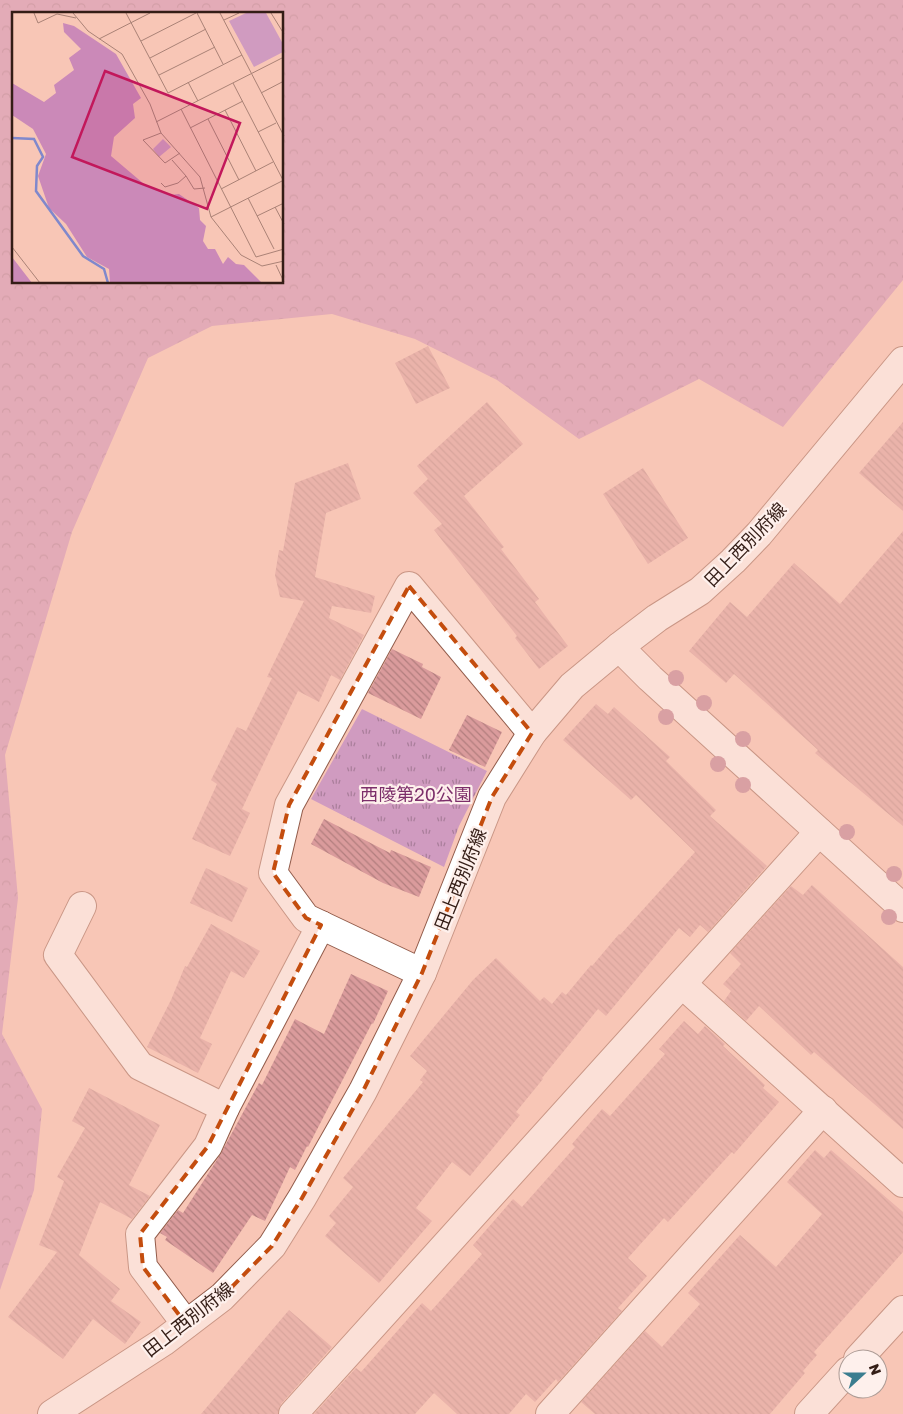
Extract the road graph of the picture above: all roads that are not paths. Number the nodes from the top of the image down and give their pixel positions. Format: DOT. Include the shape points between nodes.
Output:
graph roads {
  1 [pos="903,361"];
  2 [pos="619,647"];
  3 [pos="532,733"];
  4 [pos="819,832"];
  5 [pos="82,906"];
  6 [pos="903,908"];
  7 [pos="321,925"];
  8 [pos="422,974"];
  9 [pos="682,984"];
  10 [pos="225,1108"];
  11 [pos="823,1110"];
  12 [pos="903,1182"];
  13 [pos="903,1310"];
  14 [pos="186,1324"];
  15 [pos="867,1349"];
  16 [pos="838,1381"];
  17 [pos="52,1414"];
  18 [pos="294,1414"];
  19 [pos="550,1414"];
  20 [pos="808,1414"];
  1 -- 2 [label="street, 田上西別府線" via="733,561 700,591"];
  2 -- 3 [label="street, 田上西別府線" via="572,686"];
  2 -- 4 [label="street"];
  3 -- 7 [label="street" via="409,586 289,805 273,873 306,918"];
  3 -- 8 [label="street, 田上西別府線" via="492,797"];
  4 -- 6 [label="street"];
  4 -- 9 [label="street"];
  5 -- 10 [label="street" via="58,955 140,1066"];
  7 -- 8 [label="street"];
  7 -- 10 [label="street"];
  8 -- 14 [label="street, 田上西別府線" via="363,1091 272,1246 222,1297"];
  9 -- 11 [label="street"];
  9 -- 18 [label="street"];
  10 -- 14 [label="street" via="208,1146 140,1234 143,1267"];
  11 -- 12 [label="street"];
  11 -- 19 [label="street"];
  13 -- 15 [label="street"];
  14 -- 17 [label="street, 田上西別府線"];
  16 -- 20 [label="street"];
}
